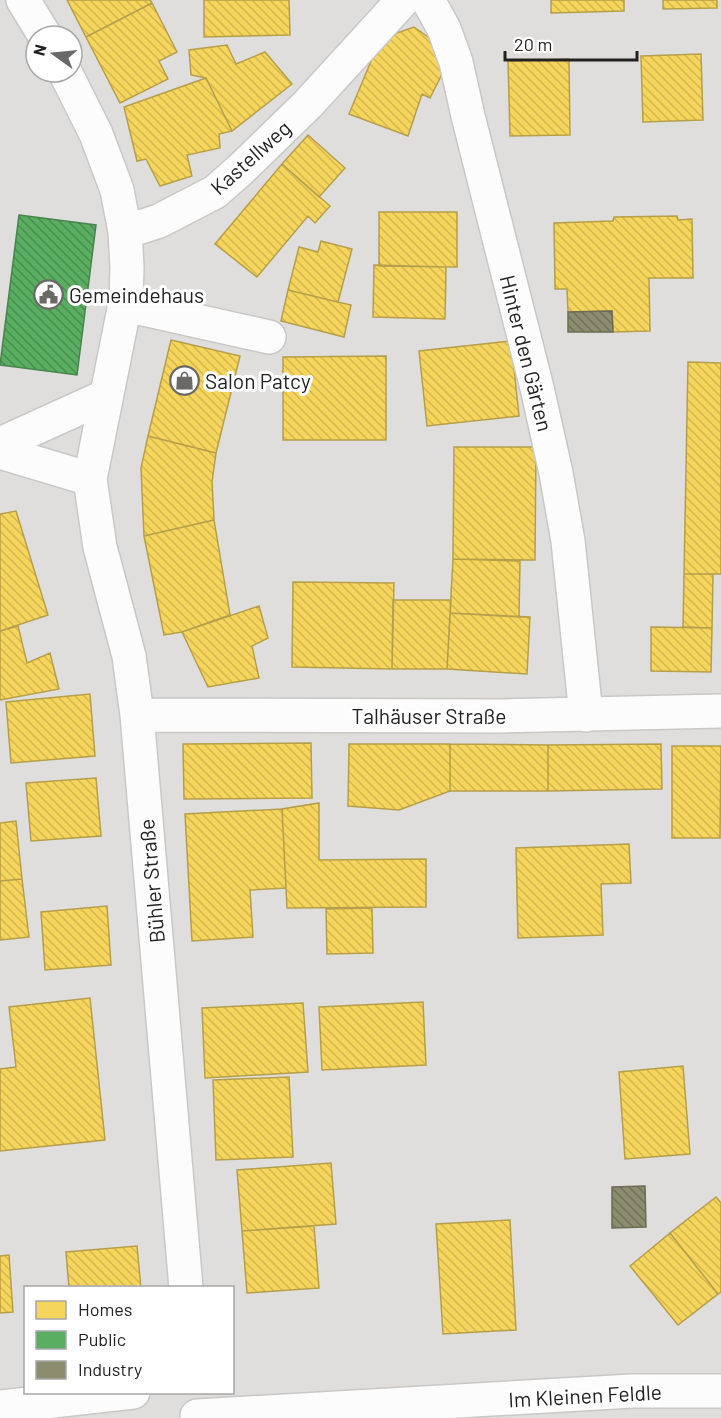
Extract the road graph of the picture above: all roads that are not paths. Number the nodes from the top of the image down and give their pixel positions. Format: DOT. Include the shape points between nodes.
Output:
graph roads {
  1 [pos="23,0"];
  2 [pos="403,0"];
  3 [pos="428,0"];
  4 [pos="38,24"];
  5 [pos="71,84"];
  6 [pos="125,232"];
  7 [pos="125,305"];
  8 [pos="269,337"];
  9 [pos="106,396"];
  10 [pos="0,444"];
  11 [pos="0,452"];
  12 [pos="90,479"];
  13 [pos="721,711"];
  14 [pos="137,715"];
  15 [pos="586,715"];
  16 [pos="186,1286"];
  17 [pos="721,1390"];
  18 [pos="116,1394"];
  19 [pos="577,1406"];
  20 [pos="0,1407"];
  21 [pos="196,1409"];
  1 -- 4 [label="street"];
  2 -- 6 [label="street, Kastellweg" via="308,104 214,192 159,221"];
  3 -- 15 [label="street, Hinter den Gärten" via="456,62 556,473 568,541"];
  5 -- 6 [label="street" via="96,134 117,190"];
  6 -- 7 [label="street"];
  7 -- 8 [label="street"];
  7 -- 9 [label="street"];
  9 -- 10 [label="street"];
  9 -- 12 [label="street"];
  11 -- 12 [label="street"];
  12 -- 14 [label="street, Bühler Straße" via="100,547 129,656"];
  13 -- 15 [label="street, Talhäuser Straße"];
  14 -- 15 [label="street, Talhäuser Straße"];
  14 -- 16 [label="street, Bühler Straße"];
  17 -- 19 [label="street, Im Kleinen Feldle" via="633,1391"];
  18 -- 20 [label="street"];
  19 -- 21 [label="street, Im Kleinen Feldle"];
}
